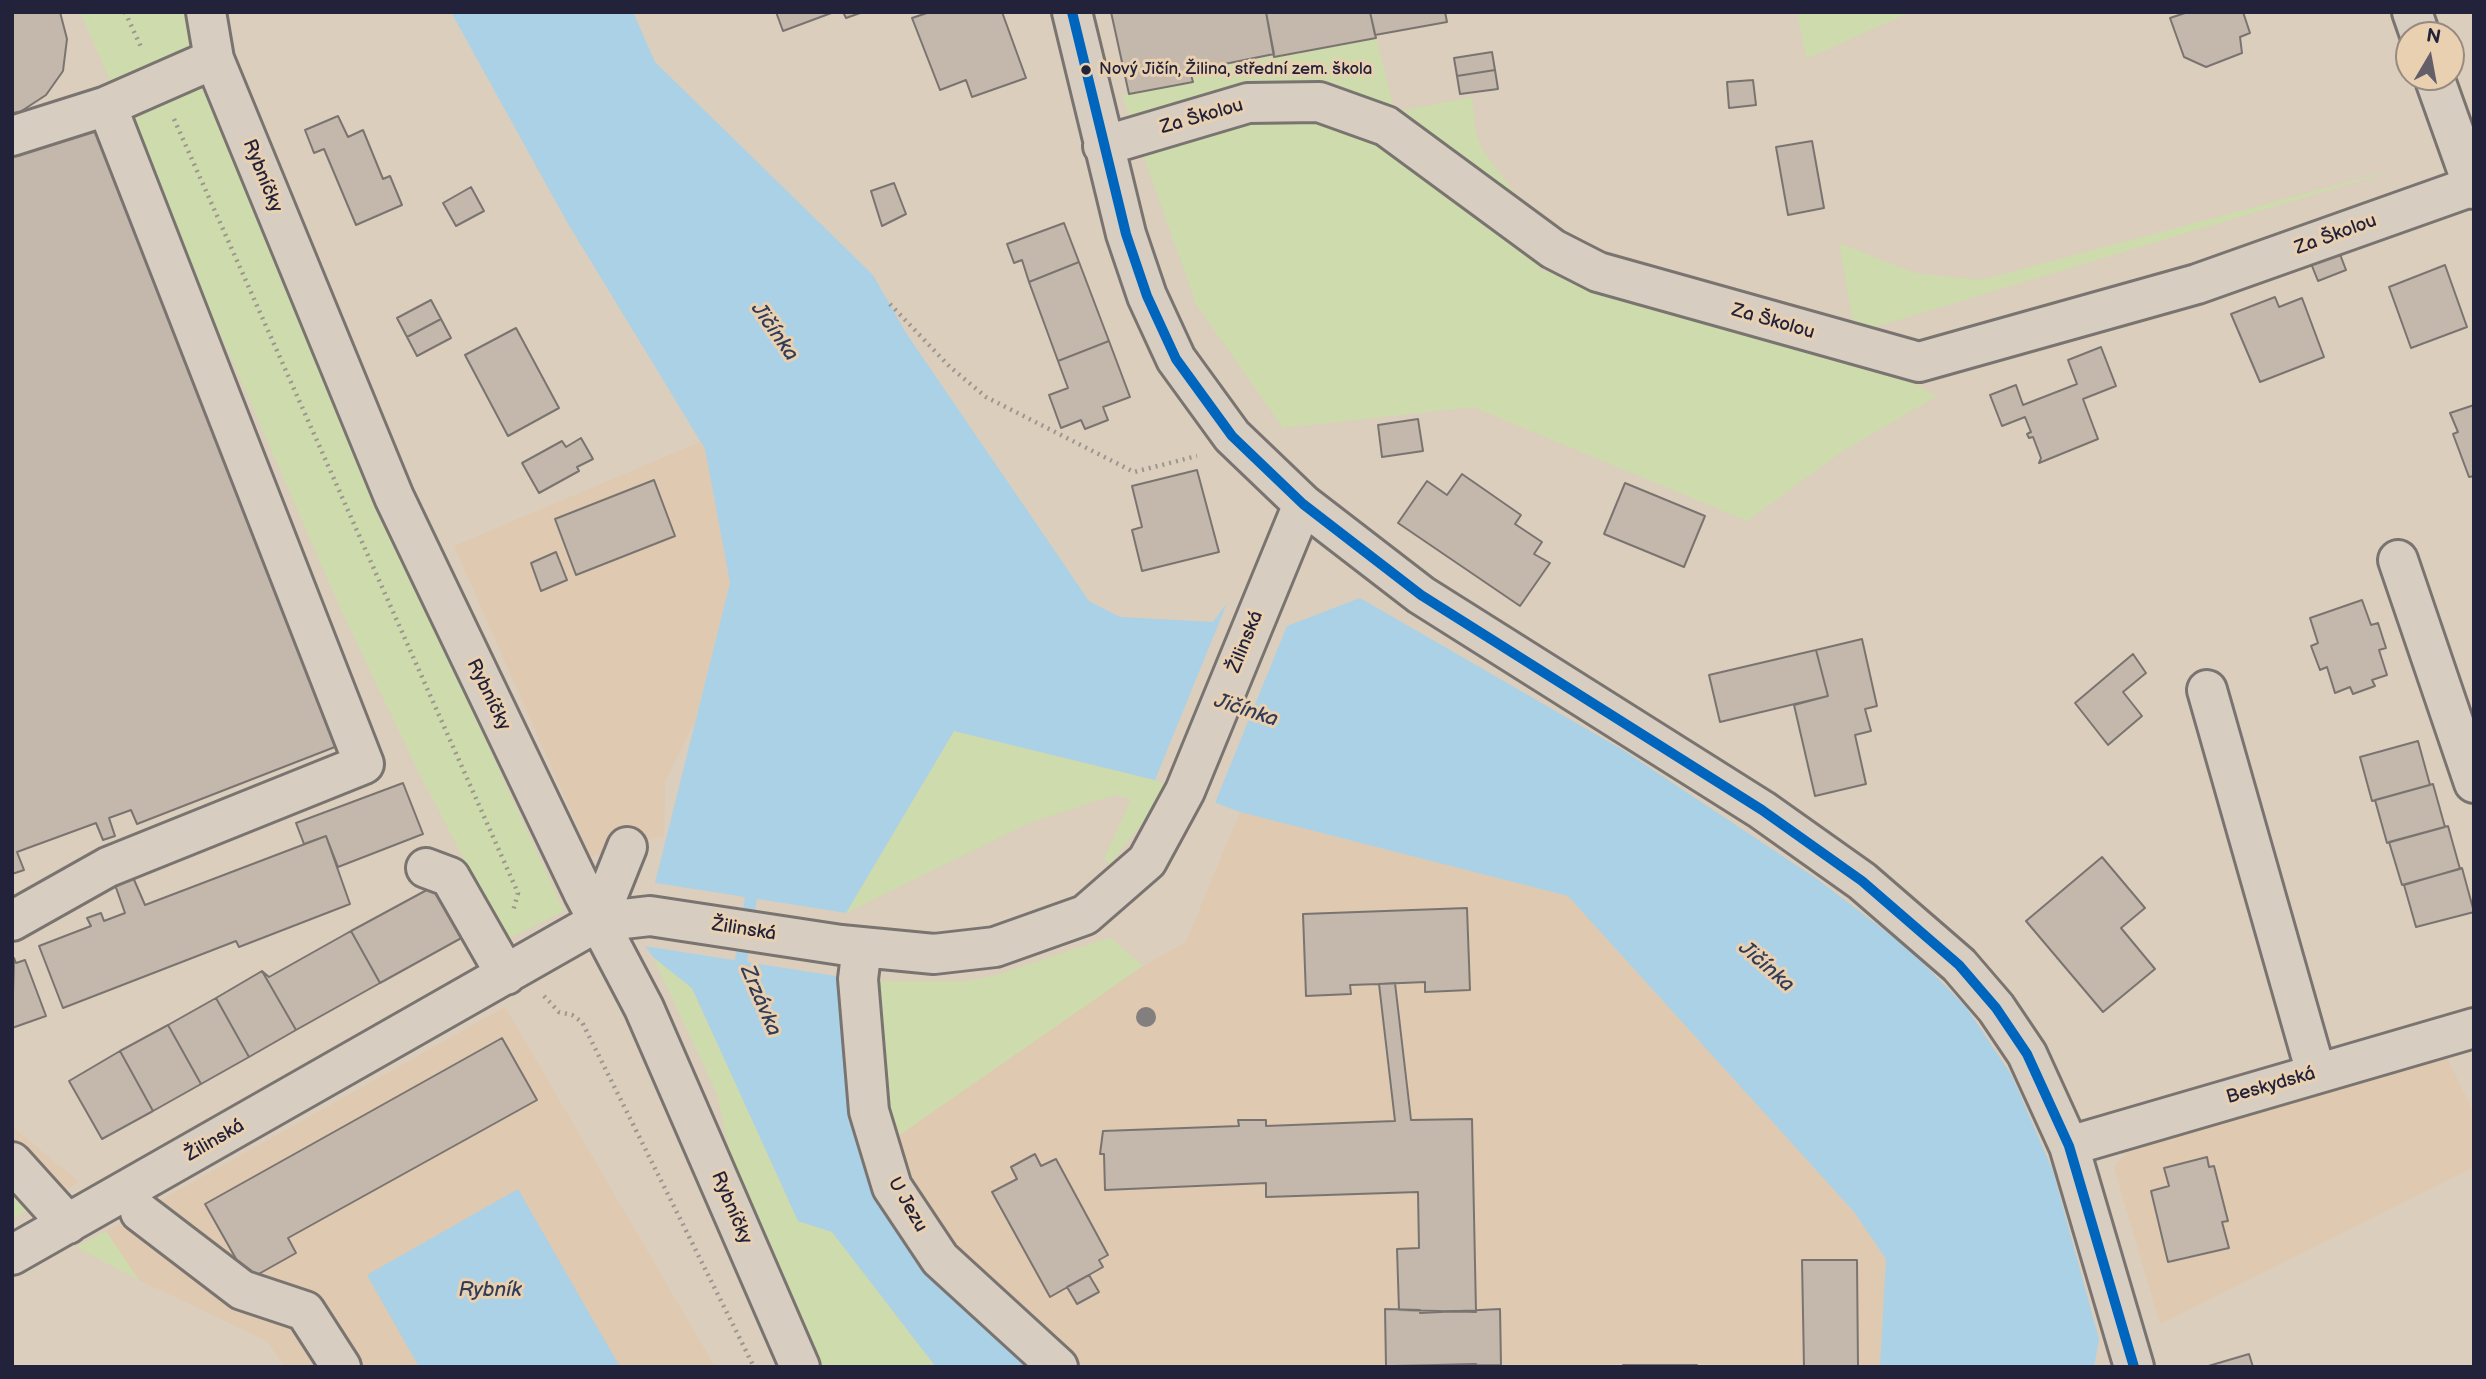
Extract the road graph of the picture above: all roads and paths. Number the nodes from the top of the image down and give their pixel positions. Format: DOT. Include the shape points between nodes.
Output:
graph roads {
  1 [pos="125,12"];
  2 [pos="206,12"];
  3 [pos="1072,12"];
  4 [pos="214,59"];
  5 [pos="158,83"];
  6 [pos="2439,91"];
  7 [pos="107,106"];
  8 [pos="12,136"];
  9 [pos="1103,146"];
  10 [pos="2473,188"];
  11 [pos="890,304"];
  12 [pos="1231,436"];
  13 [pos="1303,504"];
  14 [pos="2398,560"];
  15 [pos="2207,690"];
  16 [pos="2474,783"];
  17 [pos="627,847"];
  18 [pos="426,868"];
  19 [pos="12,921"];
  20 [pos="597,922"];
  21 [pos="851,946"];
  22 [pos="516,969"];
  23 [pos="582,1022"];
  24 [pos="2474,1028"];
  25 [pos="2316,1073"];
  26 [pos="2069,1146"];
  27 [pos="12,1162"];
  28 [pos="140,1212"];
  29 [pos="68,1224"];
  30 [pos="12,1255"];
  31 [pos="341,1367"];
  32 [pos="754,1367"];
  33 [pos="800,1367"];
  34 [pos="1058,1367"];
  35 [pos="2134,1367"];
  1 -- 5 [label="path"];
  2 -- 4 [label="street, Rybníčky"];
  3 -- 9 [label="street"];
  4 -- 5 [label="street"];
  4 -- 20 [label="street, Rybníčky" via="394,497"];
  5 -- 7 [label="street"];
  5 -- 22 [label="path" via="518,892 507,919"];
  6 -- 10 [label="street, Za Školou"];
  7 -- 8 [label="street"];
  7 -- 19 [label="street" via="364,764 108,867"];
  9 -- 10 [label="street, Za Školou" via="1248,103 1319,102 1385,126 1553,249 1598,272 1919,362 2197,285"];
  9 -- 12 [label="street" via="1147,296 1176,359"];
  11 -- 12 [label="path" via="950,367 986,397 1133,472 1192,459"];
  12 -- 13 [label="street"];
  13 -- 21 [label="street, Žilinská" via="1185,791 1147,861 1085,915 995,947 934,954"];
  13 -- 26 [label="street" via="1421,595 1762,810 1862,881 1959,965 1996,1008 2027,1054"];
  14 -- 16 [label="street"];
  15 -- 25 [label="street"];
  17 -- 20 [label="street"];
  18 -- 22 [label="street" via="450,877"];
  20 -- 21 [label="street, Žilinská" via="650,916"];
  20 -- 22 [label="street, Žilinská"];
  20 -- 33 [label="street, Rybníčky" via="644,1008"];
  21 -- 34 [label="street, U Jezu" via="869,1111 892,1187 940,1259"];
  22 -- 29 [label="street, Žilinská"];
  23 -- 32 [label="path"];
  24 -- 25 [label="street, Beskydská"];
  25 -- 26 [label="street, Beskydská"];
  26 -- 35 [label="street"];
  27 -- 29 [label="street"];
  28 -- 31 [label="street" via="242,1290 305,1311"];
  29 -- 30 [label="street, Žilinská"];
}
